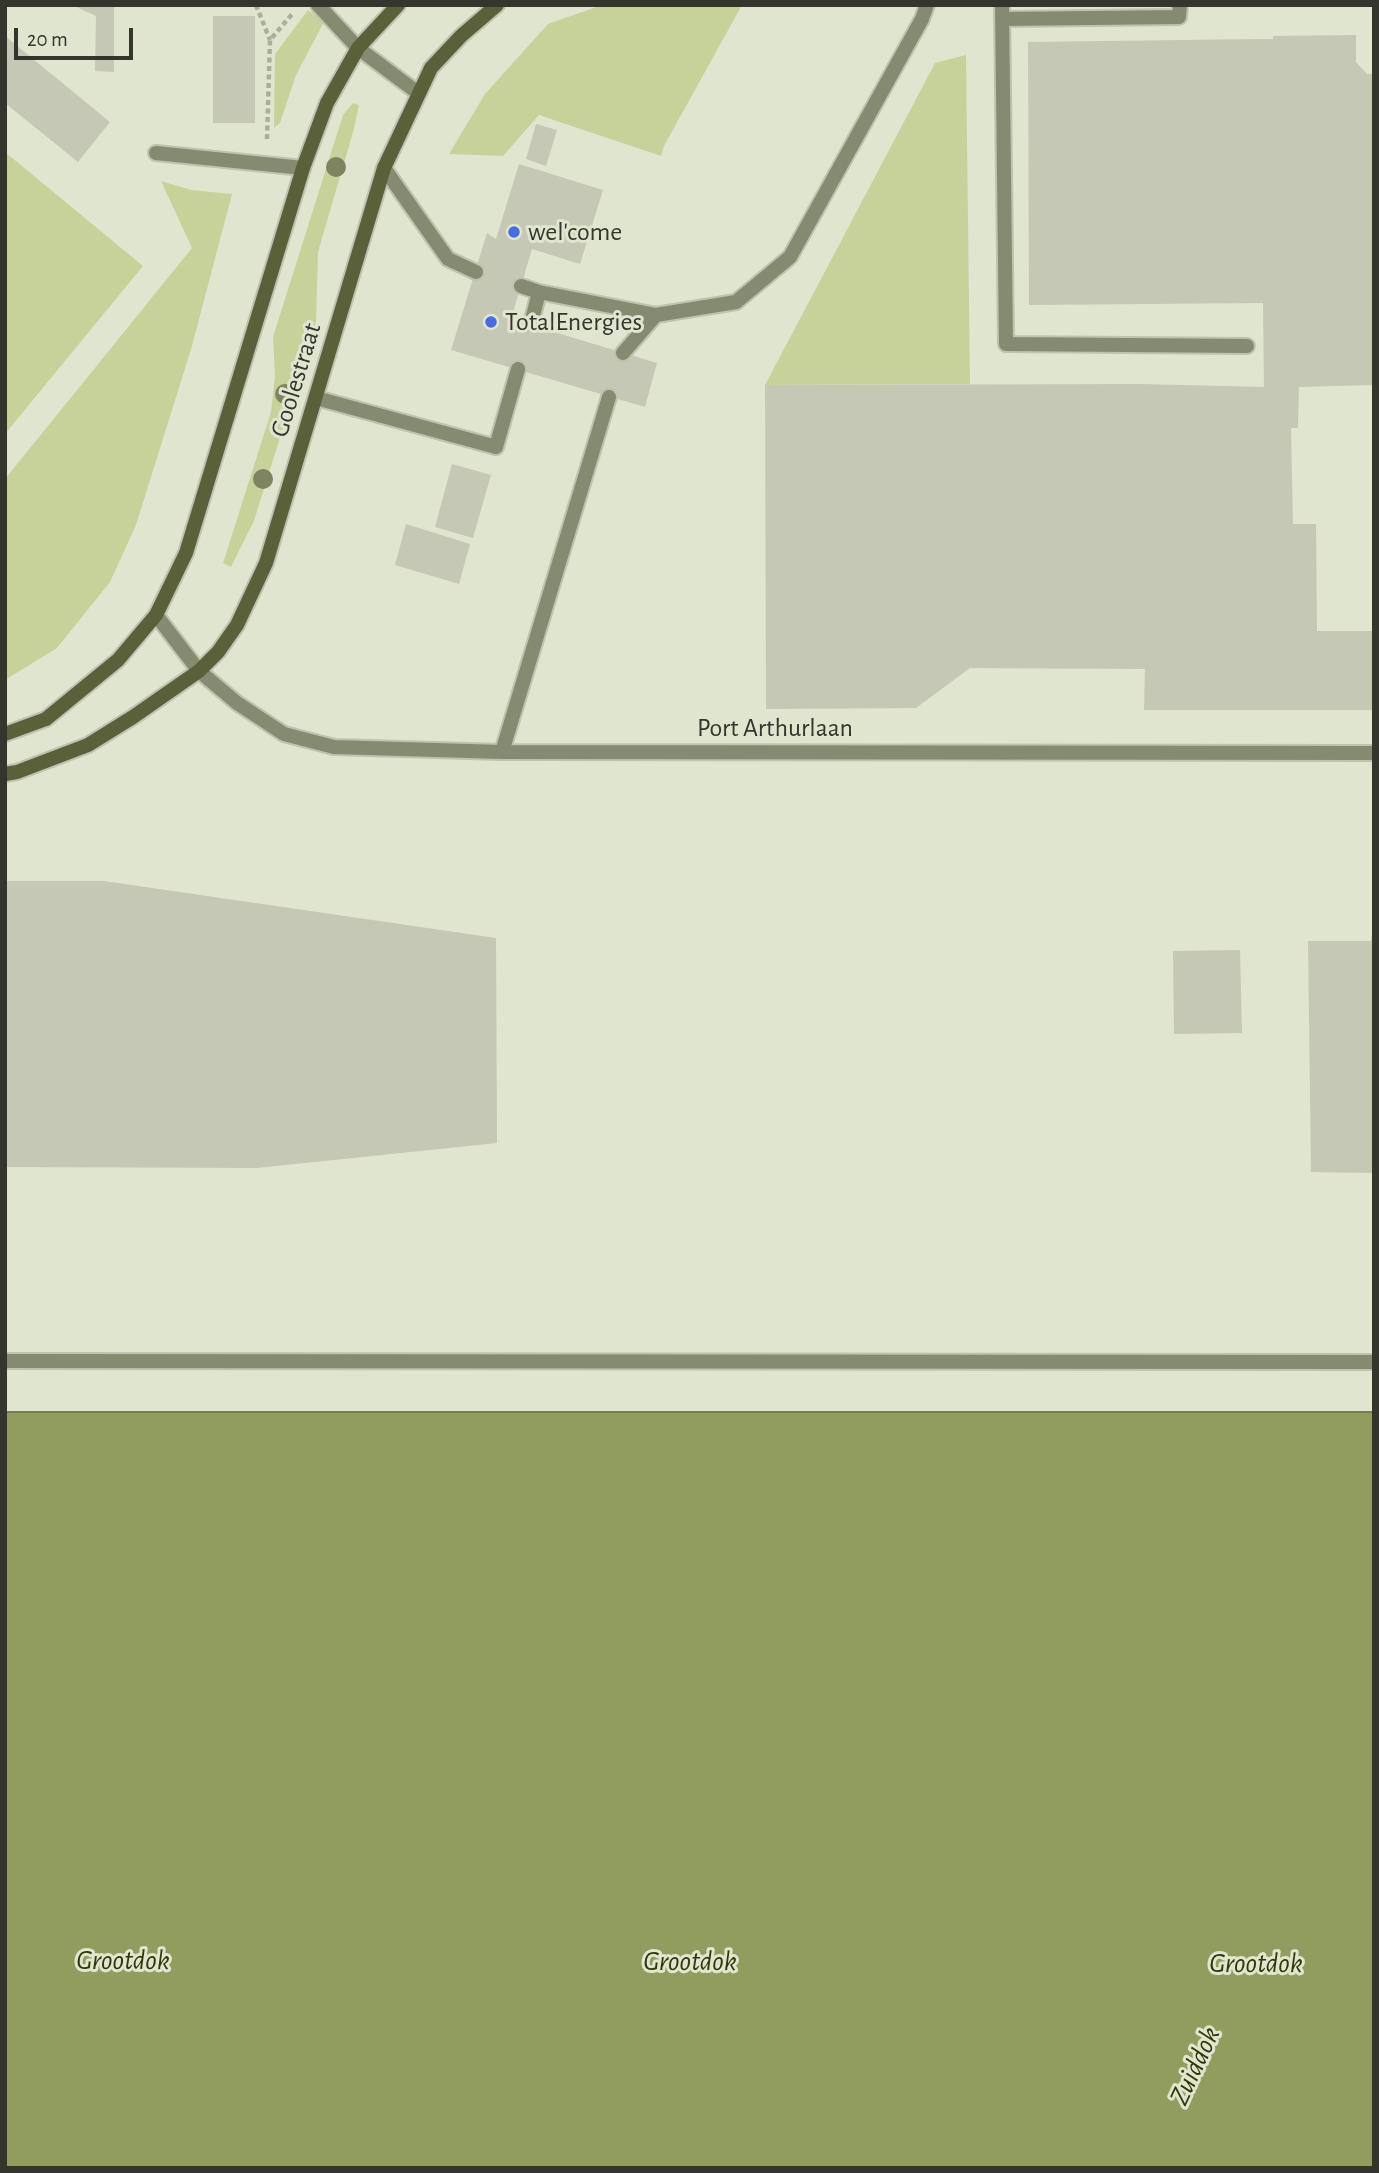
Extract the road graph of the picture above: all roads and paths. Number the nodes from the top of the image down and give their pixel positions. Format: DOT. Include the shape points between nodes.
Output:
graph roads {
  1 [pos="256,5"];
  2 [pos="300,5"];
  3 [pos="318,5"];
  4 [pos="398,5"];
  5 [pos="497,5"];
  6 [pos="927,5"];
  7 [pos="1180,5"];
  8 [pos="1002,12"];
  9 [pos="270,40"];
  10 [pos="358,48"];
  11 [pos="418,93"];
  12 [pos="156,153"];
  13 [pos="267,164"];
  14 [pos="303,168"];
  15 [pos="384,168"];
  16 [pos="476,272"];
  17 [pos="521,286"];
  18 [pos="539,292"];
  19 [pos="656,316"];
  20 [pos="531,324"];
  21 [pos="1247,346"];
  22 [pos="623,353"];
  23 [pos="517,369"];
  24 [pos="609,397"];
  25 [pos="316,398"];
  26 [pos="156,615"];
  27 [pos="199,671"];
  28 [pos="5,734"];
  29 [pos="502,752"];
  30 [pos="1374,753"];
  31 [pos="5,774"];
  32 [pos="5,1361"];
  33 [pos="1374,1362"];
  1 -- 9 [label="path"];
  2 -- 9 [label="path"];
  3 -- 10 [label="street"];
  4 -- 10 [label="main road"];
  5 -- 11 [label="main road, Goolestraat" via="431,68"];
  6 -- 19 [label="street" via="790,257 736,302"];
  7 -- 8 [label="street" via="1179,17"];
  8 -- 21 [label="street" via="1006,344"];
  9 -- 13 [label="path"];
  10 -- 11 [label="street"];
  10 -- 14 [label="main road" via="327,103"];
  11 -- 15 [label="main road, Goolestraat"];
  12 -- 13 [label="street"];
  13 -- 14 [label="street"];
  14 -- 26 [label="main road" via="186,554"];
  15 -- 16 [label="street" via="448,259"];
  15 -- 25 [label="main road, Goolestraat"];
  17 -- 18 [label="street"];
  18 -- 19 [label="street"];
  18 -- 20 [label="street"];
  19 -- 22 [label="street"];
  23 -- 25 [label="street" via="496,447"];
  24 -- 29 [label="street"];
  25 -- 27 [label="main road, Goolestraat" via="266,563 237,625"];
  26 -- 27 [label="street, Port Arthurlaan"];
  26 -- 28 [label="main road" via="118,660 46,719"];
  27 -- 29 [label="street, Port Arthurlaan" via="237,704 284,734 334,747"];
  27 -- 31 [label="main road" via="88,745"];
  29 -- 30 [label="street, Port Arthurlaan"];
  32 -- 33 [label="street"];
}
